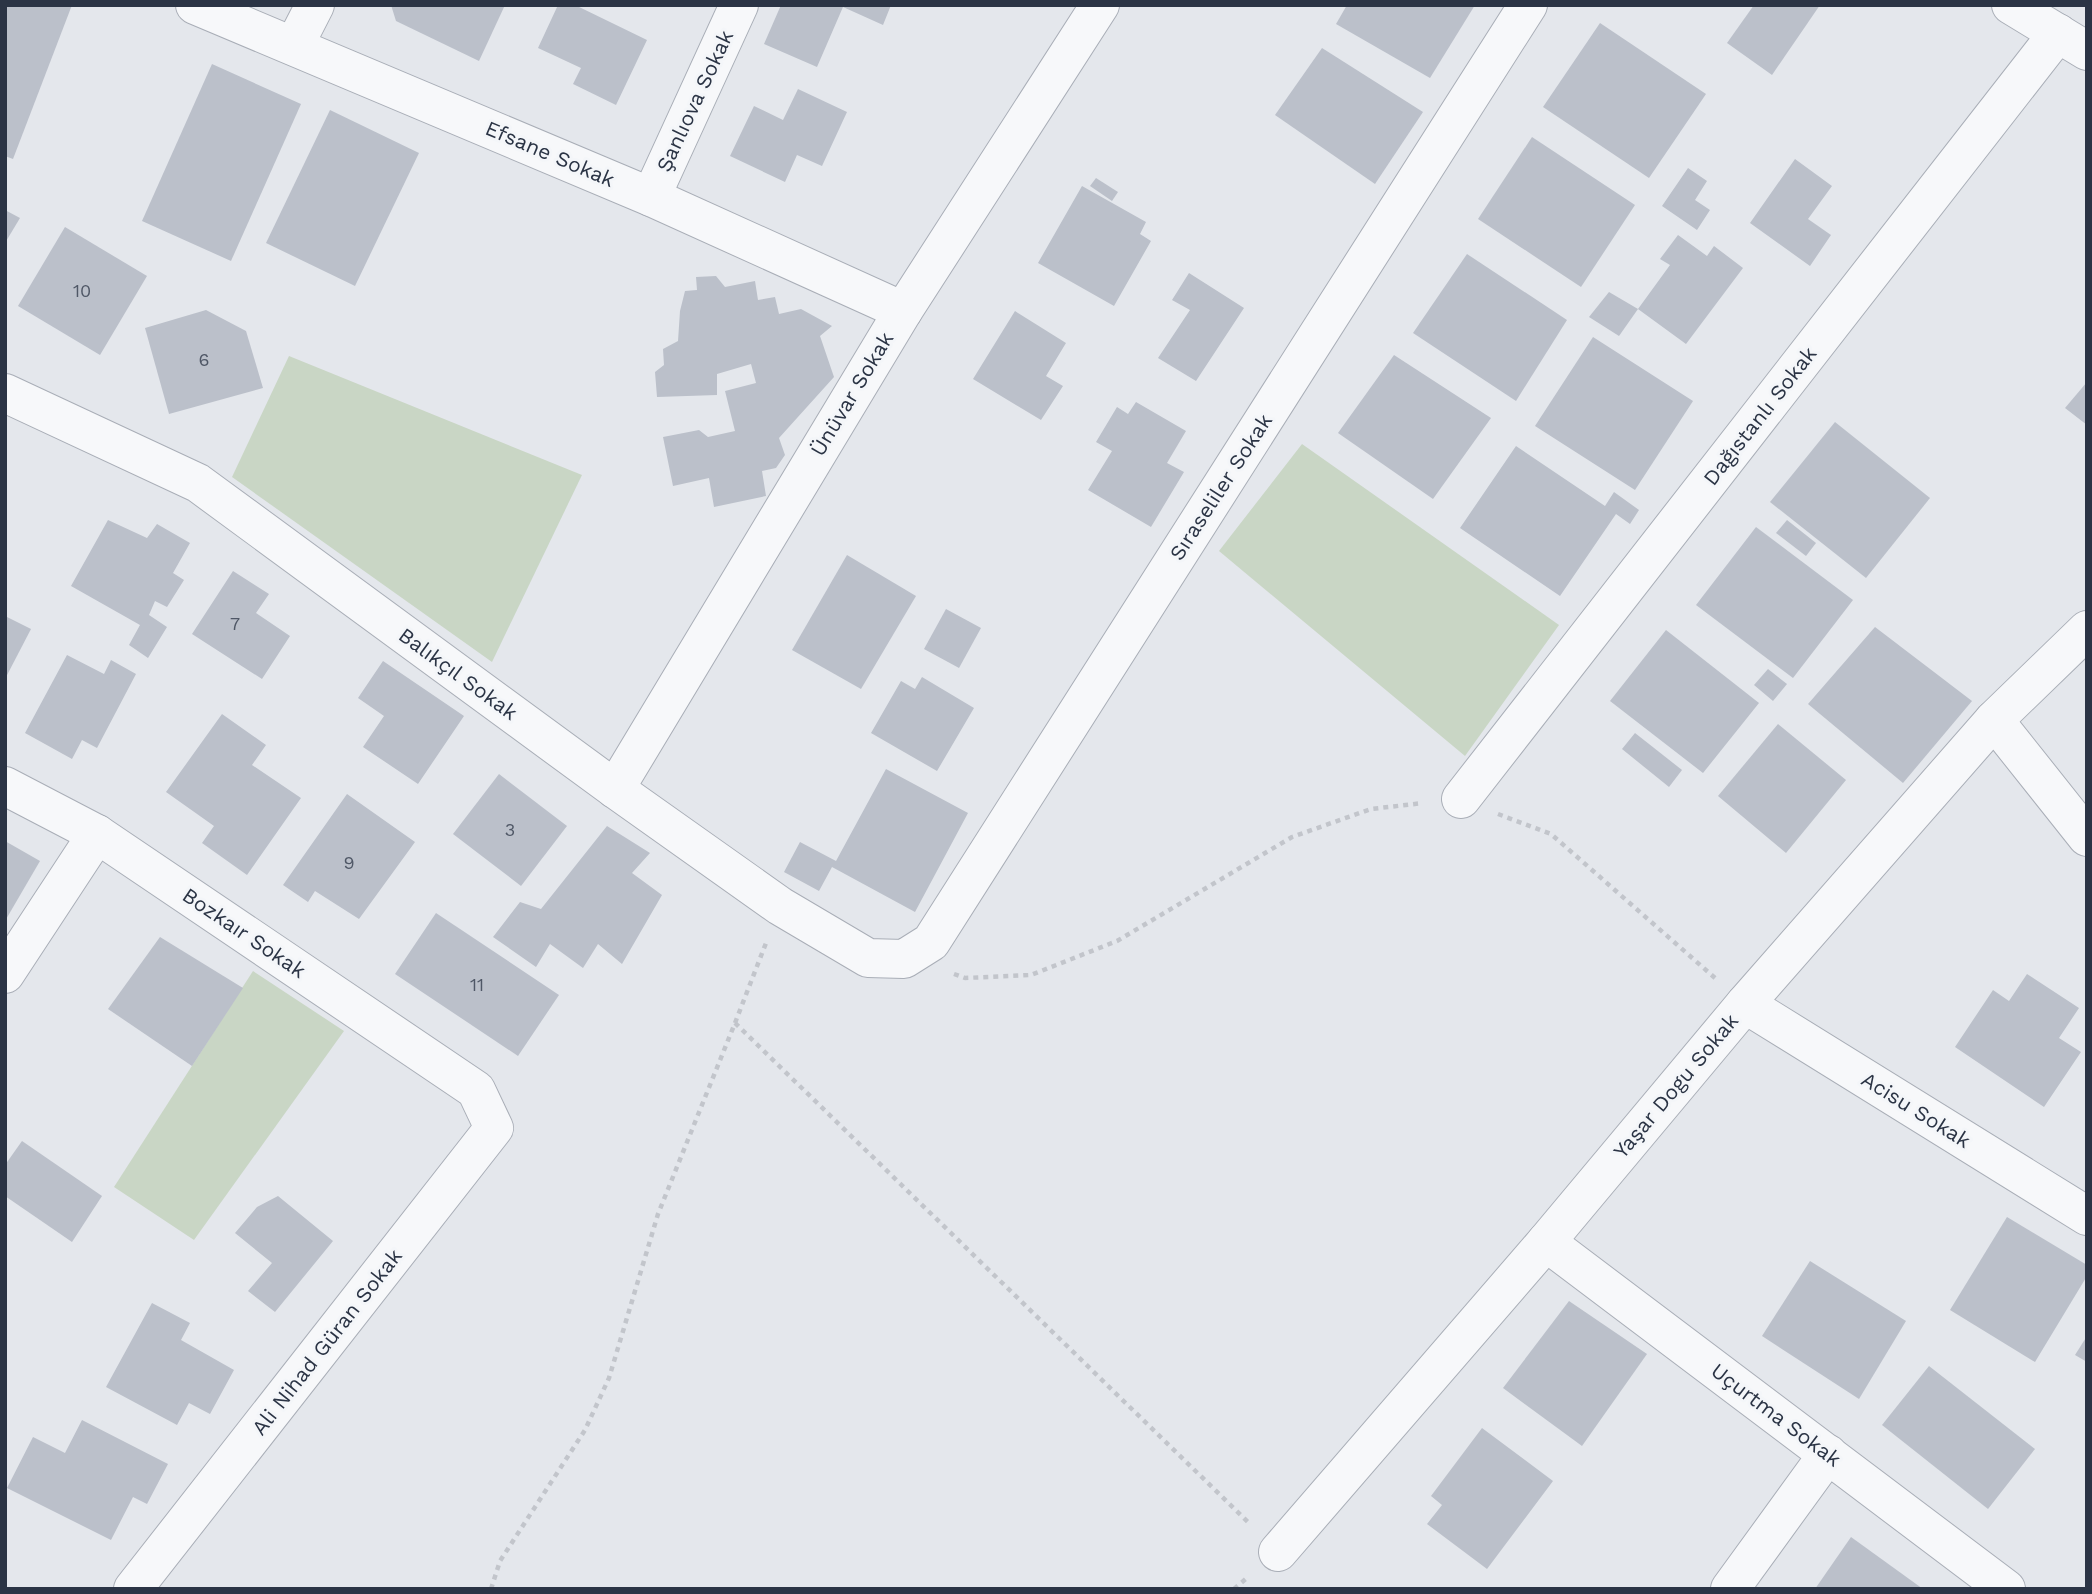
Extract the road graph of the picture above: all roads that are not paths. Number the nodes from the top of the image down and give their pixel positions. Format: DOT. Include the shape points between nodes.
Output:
graph roads {
  1 [pos="195,5"];
  2 [pos="315,5"];
  3 [pos="740,5"];
  4 [pos="1100,5"];
  5 [pos="1528,5"];
  6 [pos="2011,5"];
  7 [pos="2073,42"];
  8 [pos="294,46"];
  9 [pos="651,197"];
  10 [pos="903,310"];
  11 [pos="5,393"];
  12 [pos="2087,630"];
  13 [pos="1994,720"];
  14 [pos="5,786"];
  15 [pos="615,789"];
  16 [pos="1461,799"];
  17 [pos="97,834"];
  18 [pos="2087,836"];
  19 [pos="904,959"];
  20 [pos="5,974"];
  21 [pos="1745,1004"];
  22 [pos="477,1090"];
  23 [pos="2087,1216"];
  24 [pos="1546,1241"];
  25 [pos="1828,1454"];
  26 [pos="1278,1552"];
  27 [pos="133,1589"];
  28 [pos="1730,1589"];
  29 [pos="2006,1589"];
  1 -- 8 [label="street, Efsane Sokak"];
  2 -- 8 [label="street"];
  3 -- 9 [label="street, Şanlıova Sokak"];
  4 -- 10 [label="street, Ünüvar Sokak"];
  5 -- 19 [label="street, Sıraseliler Sokak" via="931,942"];
  6 -- 7 [label="street"];
  7 -- 16 [label="street, Dağıstanlı Sokak"];
  8 -- 9 [label="street, Efsane Sokak"];
  9 -- 10 [label="street, Efsane Sokak"];
  10 -- 15 [label="street, Ünüvar Sokak"];
  11 -- 15 [label="street, Balıkçıl Sokak" via="198,483"];
  12 -- 13 [label="street, Yaşar Dogu Sokak"];
  13 -- 18 [label="street"];
  13 -- 21 [label="street, Yaşar Dogu Sokak"];
  14 -- 17 [label="street, Bozkaır Sokak"];
  15 -- 19 [label="street, Balıkçıl Sokak" via="779,906 868,958"];
  17 -- 20 [label="street"];
  17 -- 22 [label="street, Bozkaır Sokak"];
  21 -- 23 [label="street, Acisu Sokak"];
  21 -- 24 [label="street, Yaşar Dogu Sokak"];
  22 -- 27 [label="street, Ali Nihad Güran Sokak" via="494,1128"];
  24 -- 25 [label="street, Uçurtma Sokak"];
  24 -- 26 [label="street, Yaşar Dogu Sokak"];
  25 -- 28 [label="street"];
  25 -- 29 [label="street, Uçurtma Sokak"];
}
